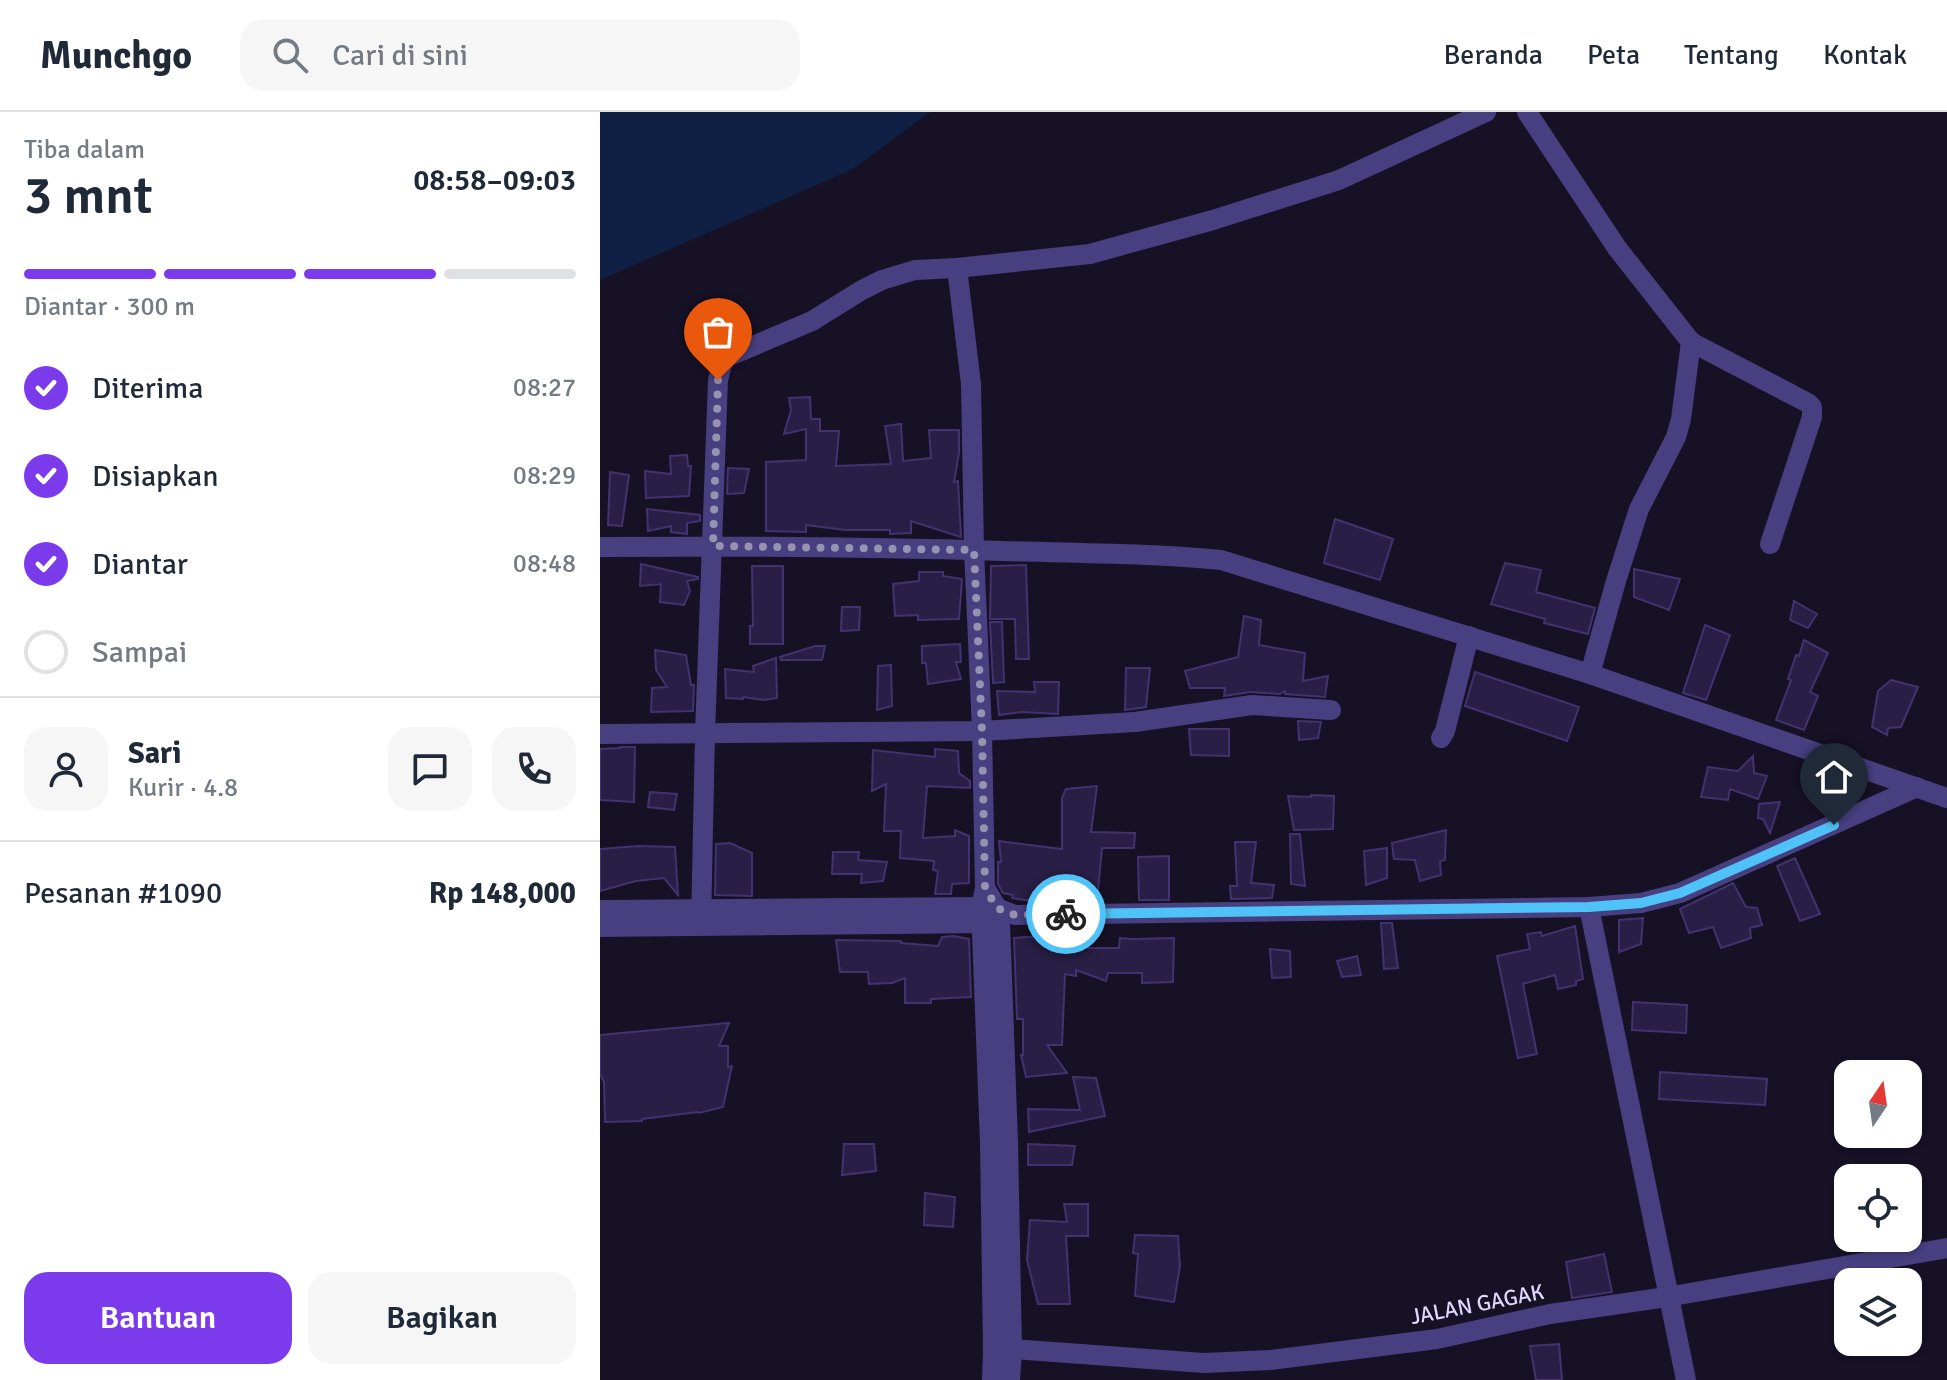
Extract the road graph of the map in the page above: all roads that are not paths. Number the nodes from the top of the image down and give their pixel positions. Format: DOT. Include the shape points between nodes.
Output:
graph roads {
  1 [pos="1486,112"];
  2 [pos="1527,112"];
  3 [pos="957,268"];
  4 [pos="1691,342"];
  5 [pos="1770,544"];
  6 [pos="713,546"];
  7 [pos="600,547"];
  8 [pos="974,550"];
  9 [pos="1469,636"];
  10 [pos="1590,674"];
  11 [pos="1331,710"];
  12 [pos="982,731"];
  13 [pos="705,733"];
  14 [pos="600,734"];
  15 [pos="1441,738"];
  16 [pos="1917,787"];
  17 [pos="1947,798"];
  18 [pos="1589,907"];
  19 [pos="600,910"];
  20 [pos="993,911"];
  21 [pos="701,917"];
  22 [pos="600,927"];
  23 [pos="1947,1248"];
  24 [pos="1667,1297"];
  25 [pos="1012,1349"];
  26 [pos="992,1380"];
  27 [pos="1010,1380"];
  28 [pos="1686,1380"];
  1 -- 3 [label="street" via="1339,180 1213,220 1090,254"];
  2 -- 4 [label="street" via="1617,248"];
  3 -- 6 [label="street" via="915,270 882,280 812,321 727,357 718,380"];
  3 -- 8 [label="street" via="971,384"];
  4 -- 5 [label="street" via="1812,407"];
  4 -- 10 [label="street" via="1676,437 1639,509"];
  6 -- 7 [label="street"];
  6 -- 8 [label="street"];
  6 -- 13 [label="street"];
  8 -- 9 [label="street" via="1221,560"];
  8 -- 12 [label="street"];
  9 -- 10 [label="street"];
  9 -- 15 [label="street"];
  10 -- 16 [label="street"];
  11 -- 12 [label="street" via="1252,705 1135,722"];
  12 -- 13 [label="street"];
  12 -- 20 [label="street"];
  13 -- 14 [label="street"];
  13 -- 21 [label="street"];
  16 -- 17 [label="street"];
  16 -- 18 [label="street" via="1680,893"];
  18 -- 20 [label="street"];
  18 -- 24 [label="street"];
  19 -- 21 [label="street"];
  20 -- 21 [label="street"];
  20 -- 25 [label="street" via="1008,1142"];
  20 -- 26 [label="street"];
  21 -- 22 [label="street"];
  23 -- 24 [label="street, JALAN GAGAK"];
  24 -- 25 [label="street, JALAN GAGAK" via="1550,1314 1437,1339 1270,1360 1204,1363"];
  24 -- 28 [label="street"];
  25 -- 27 [label="street"];
}
